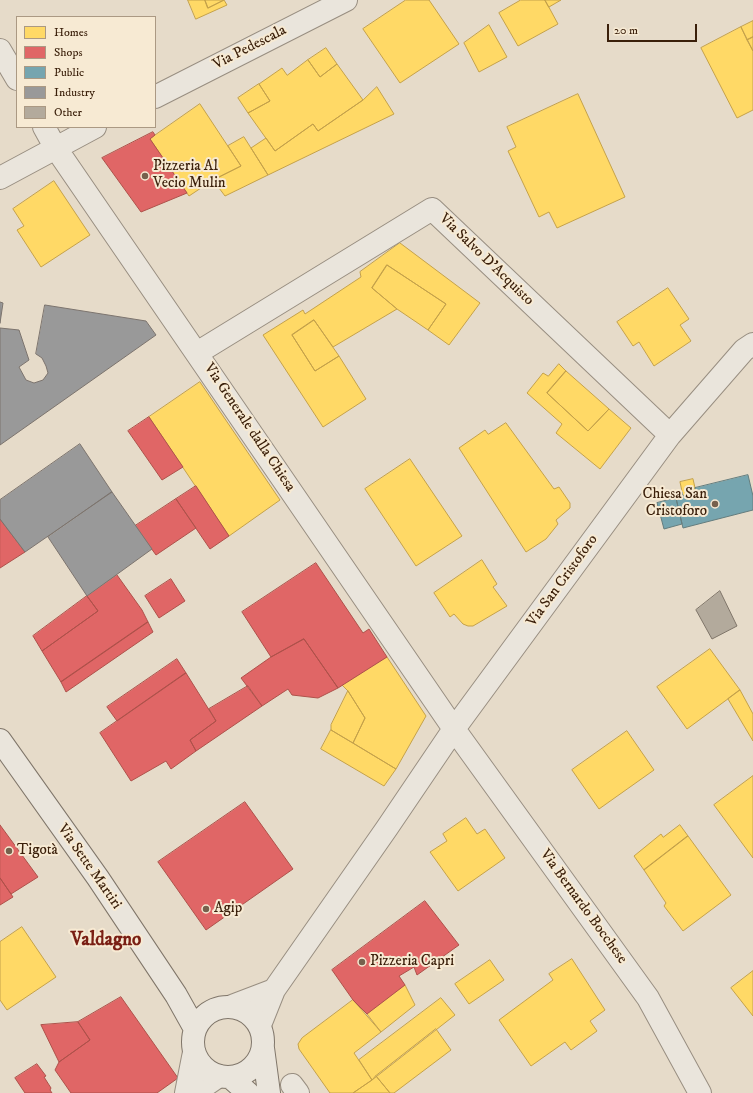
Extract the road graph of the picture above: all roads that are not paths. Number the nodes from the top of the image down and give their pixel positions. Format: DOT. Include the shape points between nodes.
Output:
graph roads {
  1 [pos="346,0"];
  2 [pos="0,50"];
  3 [pos="16,77"];
  4 [pos="156,95"];
  5 [pos="45,128"];
  6 [pos="93,128"];
  7 [pos="55,147"];
  8 [pos="0,178"];
  9 [pos="753,344"];
  10 [pos="197,353"];
  11 [pos="670,435"];
  12 [pos="454,729"];
  13 [pos="2,747"];
  14 [pos="274,990"];
  15 [pos="176,995"];
  16 [pos="227,1006"];
  17 [pos="260,1025"];
  18 [pos="195,1029"];
  19 [pos="263,1048"];
  20 [pos="194,1052"];
  21 [pos="225,1076"];
  22 [pos="186,1093"];
  23 [pos="194,1093"];
  24 [pos="248,1093"];
  25 [pos="269,1093"];
  26 [pos="700,1093"];
  1 -- 4 [label="street, Via Pedescala"];
  2 -- 3 [label="street"];
  5 -- 7 [label="street, Via Generale dalla Chiesa"];
  6 -- 7 [label="street"];
  7 -- 8 [label="street"];
  7 -- 10 [label="street, Via Generale dalla Chiesa"];
  9 -- 11 [label="street, Via San Cristoforo" via="744,350"];
  10 -- 11 [label="street, Via Salvo D'Acquisto" via="432,209"];
  10 -- 12 [label="street, Via Generale dalla Chiesa"];
  11 -- 12 [label="street, Via San Cristoforo"];
  12 -- 14 [label="street, Via San Cristoforo"];
  12 -- 26 [label="street, Via Bernardo Bocchese" via="648,998"];
  13 -- 15 [label="street, Via Sette Martiri" via="98,878"];
  14 -- 16 [label="street"];
  14 -- 17 [label="street, Via San Cristoforo"];
  15 -- 16 [label="street"];
  15 -- 18 [label="street, Via Sette Martiri"];
  16 -- 17 [label="street" via="244,1009"];
  16 -- 18 [label="street" via="210,1011"];
  17 -- 19 [label="street" via="264,1036"];
  18 -- 20 [label="street"];
  19 -- 21 [label="street" via="252,1068 242,1074"];
  19 -- 25 [label="street"];
  20 -- 21 [label="street" via="208,1071"];
  20 -- 22 [label="street"];
  21 -- 23 [label="street"];
  21 -- 24 [label="street"];
}
